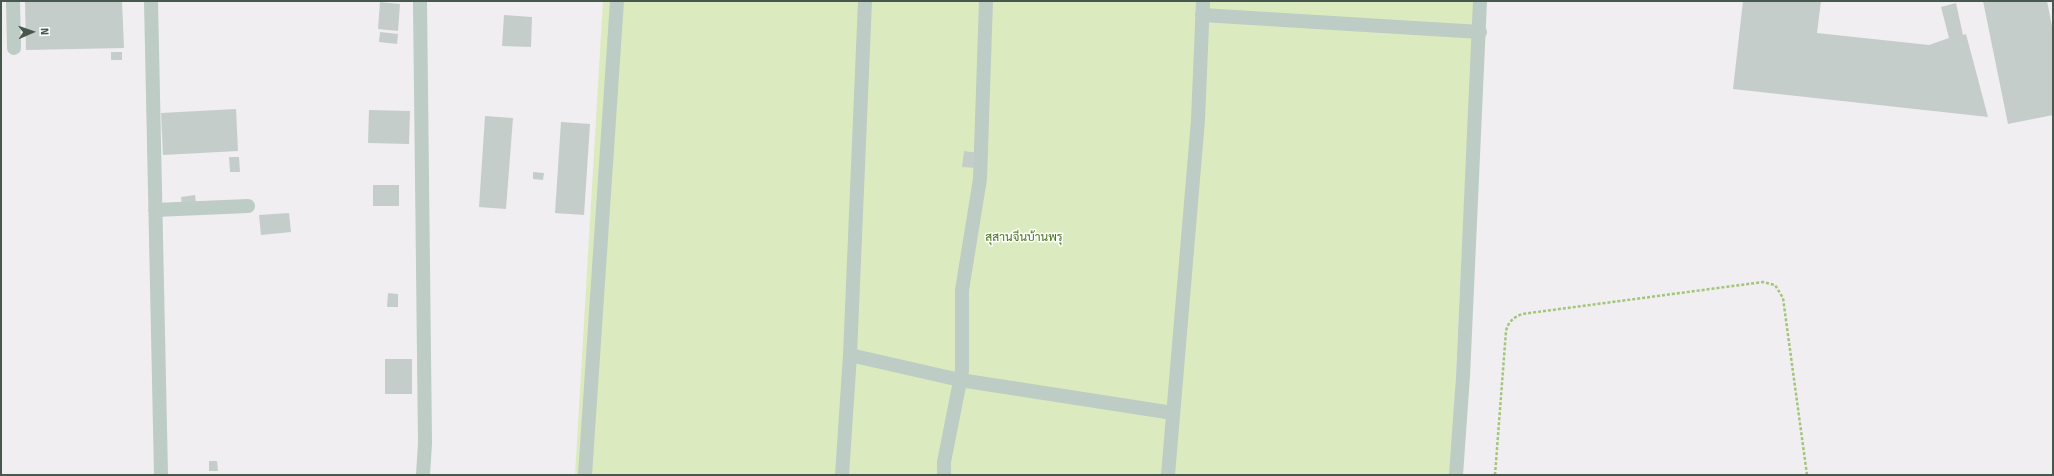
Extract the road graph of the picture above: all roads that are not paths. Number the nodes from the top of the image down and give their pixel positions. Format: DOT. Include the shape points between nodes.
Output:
graph roads {
  1 [pos="12,1"];
  2 [pos="151,1"];
  3 [pos="420,1"];
  4 [pos="617,1"];
  5 [pos="865,1"];
  6 [pos="986,1"];
  7 [pos="1480,1"];
  8 [pos="1203,8"];
  9 [pos="1480,32"];
  10 [pos="14,48"];
  11 [pos="248,206"];
  12 [pos="155,210"];
  13 [pos="850,355"];
  14 [pos="960,380"];
  15 [pos="1173,413"];
  16 [pos="161,475"];
  17 [pos="423,475"];
  18 [pos="585,475"];
  19 [pos="842,475"];
  20 [pos="944,475"];
  21 [pos="1168,475"];
  22 [pos="1456,475"];
  1 -- 10 [label="street"];
  2 -- 12 [label="street"];
  3 -- 17 [label="street" via="425,443"];
  4 -- 18 [label="street"];
  5 -- 13 [label="street"];
  6 -- 14 [label="street" via="980,179 962,290"];
  7 -- 9 [label="street"];
  8 -- 9 [label="street"];
  8 -- 15 [label="street" via="1198,120"];
  9 -- 22 [label="street"];
  11 -- 12 [label="street"];
  12 -- 16 [label="street"];
  13 -- 14 [label="street"];
  13 -- 19 [label="street"];
  14 -- 15 [label="street"];
  14 -- 20 [label="street" via="944,462"];
  15 -- 21 [label="street"];
}
